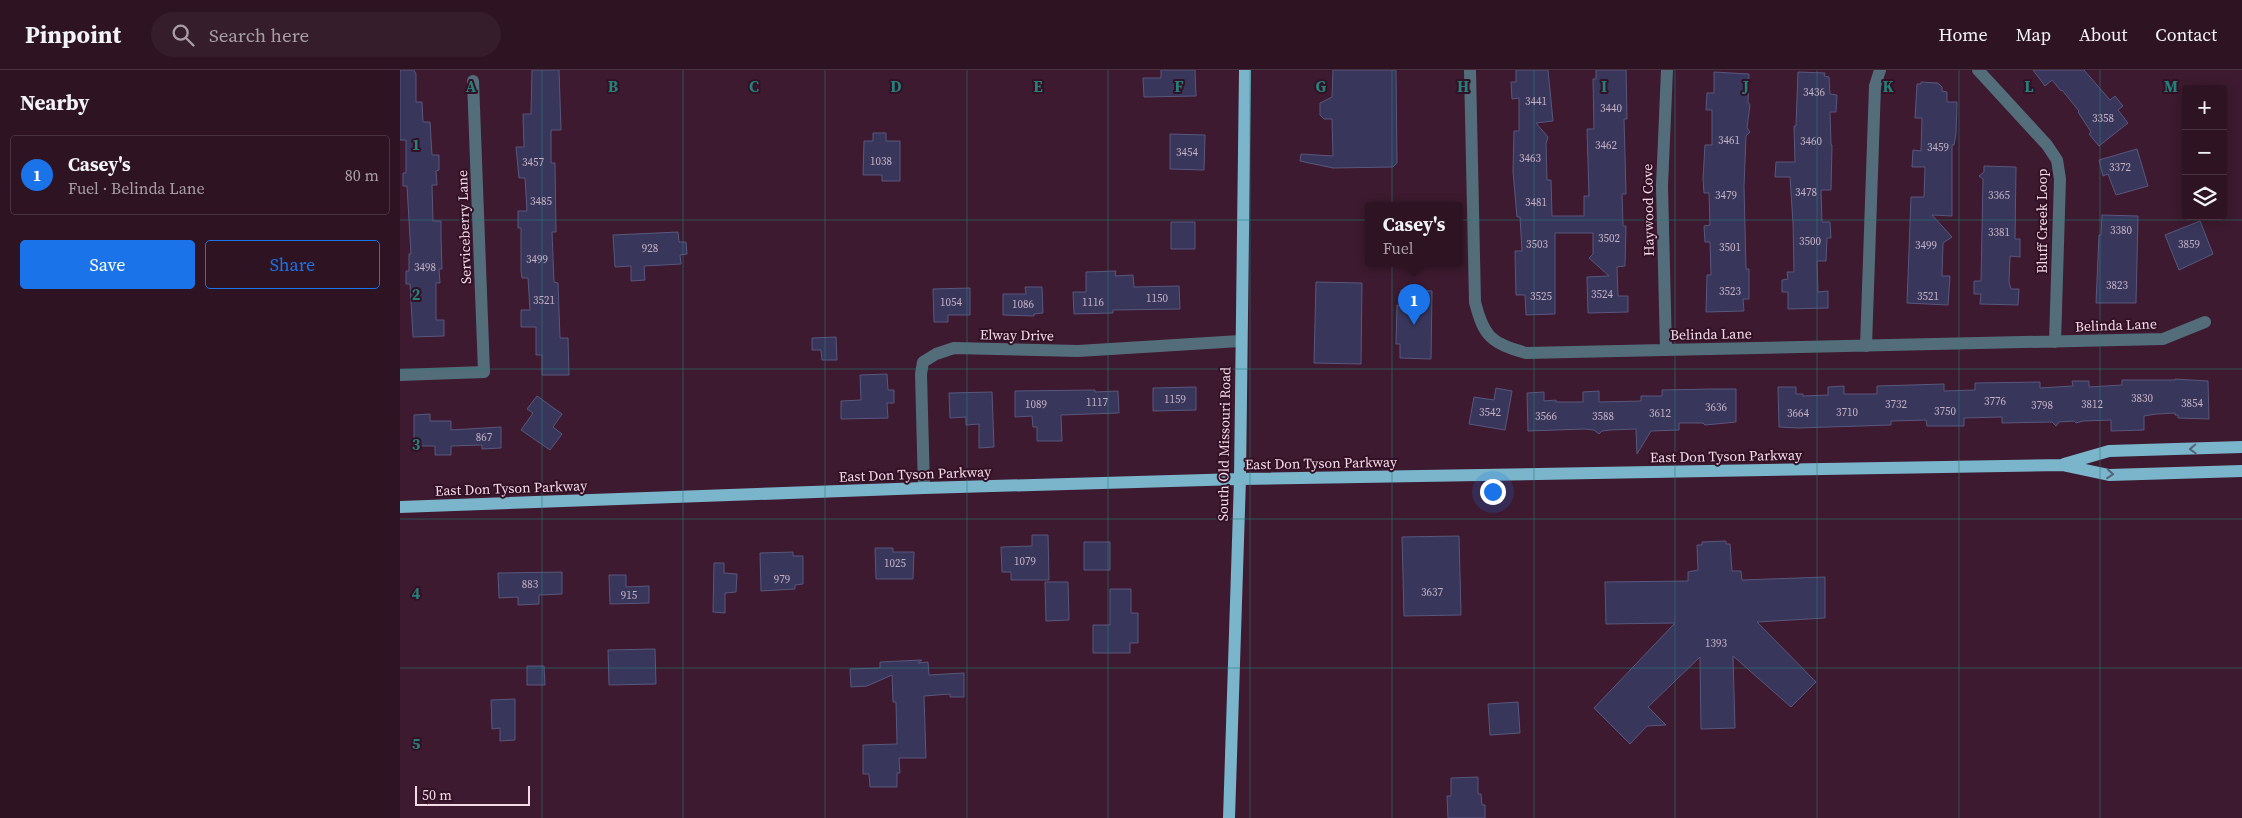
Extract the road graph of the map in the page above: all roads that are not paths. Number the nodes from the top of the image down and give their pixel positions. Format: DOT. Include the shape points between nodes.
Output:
graph roads {
  1 [pos="1245,70"];
  2 [pos="1470,70"];
  3 [pos="1667,70"];
  4 [pos="1880,70"];
  5 [pos="1978,70"];
  6 [pos="473,82"];
  7 [pos="2205,322"];
  8 [pos="1240,341"];
  9 [pos="2055,342"];
  10 [pos="1866,346"];
  11 [pos="1666,350"];
  12 [pos="400,375"];
  13 [pos="2242,447"];
  14 [pos="2062,464"];
  15 [pos="2242,472"];
  16 [pos="1240,480"];
  17 [pos="924,488"];
  18 [pos="400,507"];
  19 [pos="1229,818"];
  1 -- 8 [label="main road, South Old Missouri Road"];
  2 -- 11 [label="street, Belinda Lane" via="1474,302 1480,323 1492,339 1526,353"];
  3 -- 11 [label="street, Haywood Cove" via="1662,177"];
  4 -- 10 [label="street" via="1875,86"];
  5 -- 9 [label="street, Bluff Creek Loop" via="2057,160 2060,179"];
  6 -- 12 [label="street, Serviceberry Lane" via="484,372"];
  7 -- 9 [label="street, Belinda Lane" via="2163,339"];
  8 -- 16 [label="main road, South Old Missouri Road"];
  8 -- 17 [label="street, Elway Drive" via="1078,351 954,348 936,354 923,362 921,374"];
  9 -- 10 [label="street, Belinda Lane"];
  10 -- 11 [label="street, Belinda Lane"];
  13 -- 14 [label="main road, East Don Tyson Parkway, one-way" via="2109,451"];
  14 -- 15 [label="main road, East Don Tyson Parkway, one-way" via="2110,475"];
  14 -- 16 [label="main road, East Don Tyson Parkway"];
  16 -- 17 [label="main road, East Don Tyson Parkway"];
  16 -- 19 [label="main road, South Old Missouri Road"];
  17 -- 18 [label="main road, East Don Tyson Parkway"];
}
